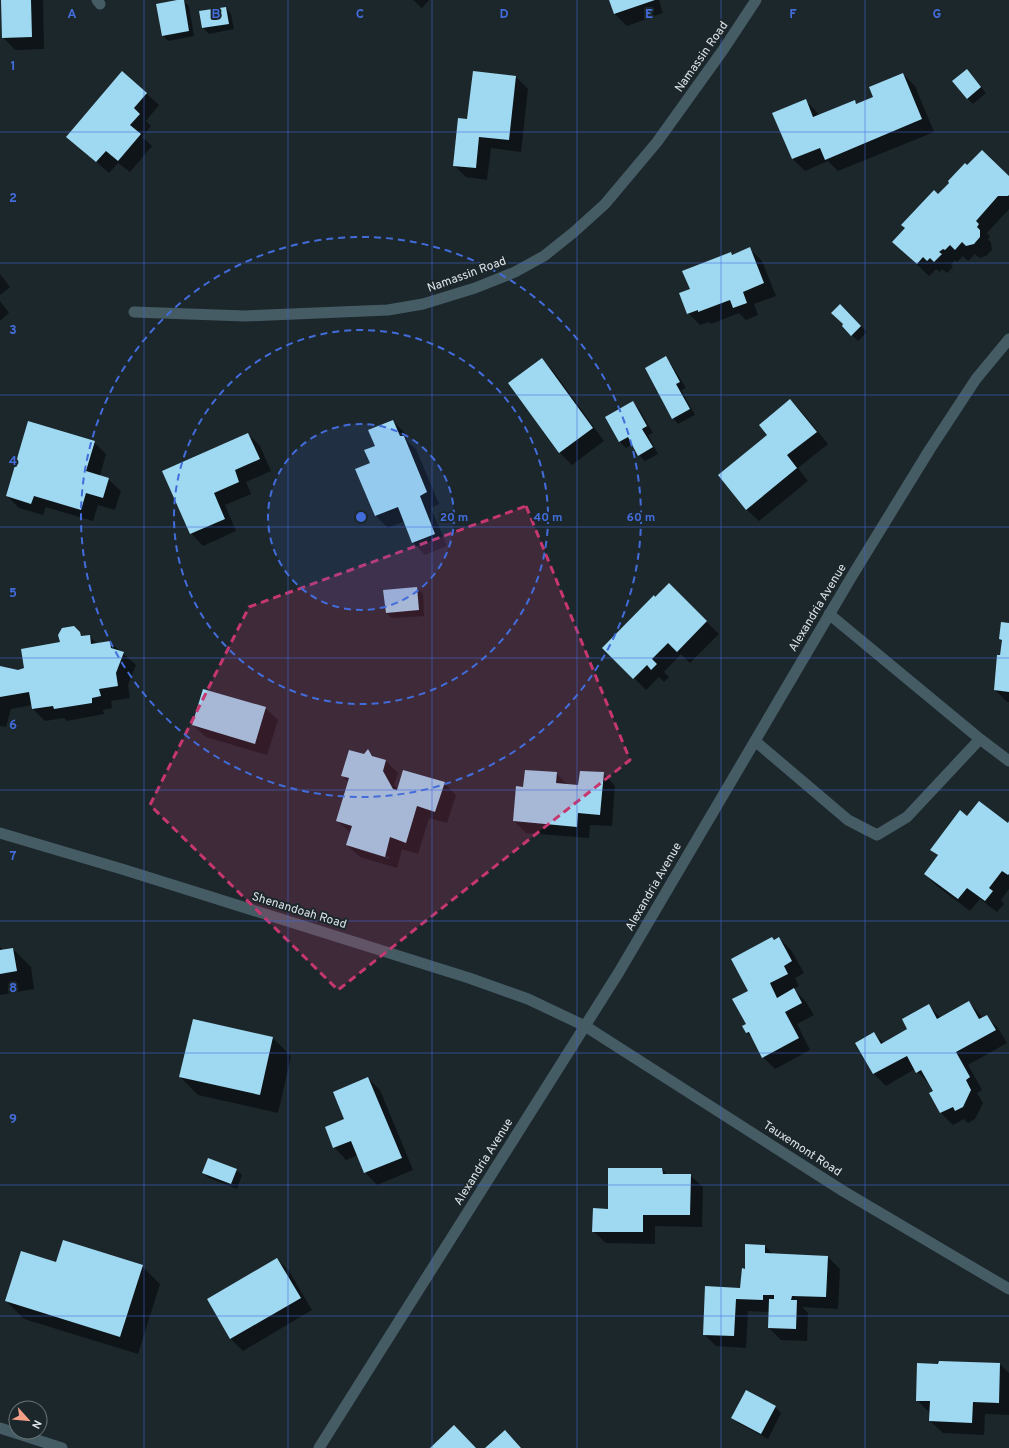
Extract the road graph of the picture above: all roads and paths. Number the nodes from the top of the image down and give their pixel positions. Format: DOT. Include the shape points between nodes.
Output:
graph roads {
  1 [pos="756,0"];
  2 [pos="134,312"];
  3 [pos="1009,339"];
  4 [pos="829,614"];
  5 [pos="980,739"];
  6 [pos="755,741"];
  7 [pos="1009,761"];
  8 [pos="0,833"];
  9 [pos="585,1026"];
  10 [pos="1009,1289"];
  11 [pos="0,1428"];
  12 [pos="62,1448"];
  13 [pos="319,1448"];
  1 -- 2 [label="street, Namassin Road" via="657,142 605,204 544,256 515,272 423,304 388,310 245,316"];
  3 -- 4 [label="street, Alexandria Avenue" via="976,379 930,449"];
  4 -- 5 [label="street"];
  4 -- 6 [label="street, Alexandria Avenue"];
  5 -- 6 [label="street" via="907,817 876,835 848,820"];
  5 -- 7 [label="street"];
  6 -- 9 [label="street, Alexandria Avenue"];
  8 -- 9 [label="street, Shenandoah Road" via="469,978 528,999"];
  9 -- 10 [label="street, Tauxemont Road" via="843,1191"];
  9 -- 13 [label="street, Alexandria Avenue"];
  11 -- 12 [label="street"];
}
